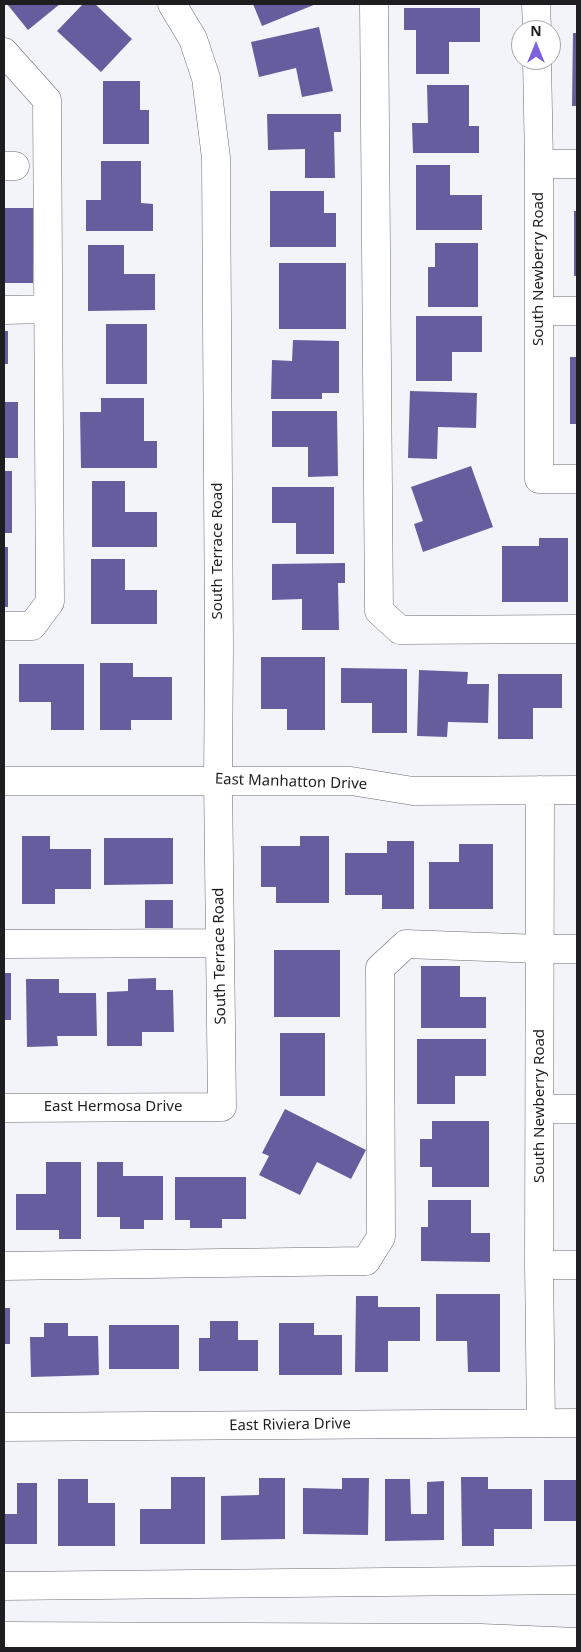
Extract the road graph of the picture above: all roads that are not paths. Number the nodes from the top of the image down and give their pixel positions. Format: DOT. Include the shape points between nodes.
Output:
graph roads {
  1 [pos="172,4"];
  2 [pos="374,4"];
  3 [pos="536,4"];
  4 [pos="536,20"];
  5 [pos="4,52"];
  6 [pos="537,70"];
  7 [pos="539,164"];
  8 [pos="577,164"];
  9 [pos="48,308"];
  10 [pos="4,310"];
  11 [pos="539,311"];
  12 [pos="577,311"];
  13 [pos="577,479"];
  14 [pos="4,626"];
  15 [pos="577,629"];
  16 [pos="4,780"];
  17 [pos="218,780"];
  18 [pos="540,790"];
  19 [pos="577,790"];
  20 [pos="219,943"];
  21 [pos="4,944"];
  22 [pos="541,949"];
  23 [pos="577,949"];
  24 [pos="222,1107"];
  25 [pos="4,1108"];
  26 [pos="540,1109"];
  27 [pos="577,1109"];
  28 [pos="539,1265"];
  29 [pos="577,1265"];
  30 [pos="4,1266"];
  31 [pos="541,1423"];
  32 [pos="577,1423"];
  33 [pos="4,1428"];
  34 [pos="577,1580"];
  35 [pos="4,1586"];
  36 [pos="4,1636"];
  37 [pos="577,1642"];
  1 -- 17 [label="main road, South Terrace Road" via="194,39 206,78 216,158"];
  2 -- 15 [label="main road" via="379,611 400,630"];
  3 -- 4 [label="main road"];
  5 -- 9 [label="main road" via="47,100"];
  6 -- 7 [label="main road, South Newberry Road"];
  7 -- 8 [label="main road"];
  7 -- 11 [label="main road, South Newberry Road"];
  9 -- 10 [label="main road"];
  9 -- 14 [label="main road" via="50,602 32,626"];
  11 -- 12 [label="main road"];
  11 -- 13 [label="main road, South Newberry Road" via="539,479"];
  16 -- 17 [label="main road, East Manhatton Drive"];
  17 -- 18 [label="main road, East Manhatton Drive" via="351,782 413,790"];
  17 -- 20 [label="main road, South Terrace Road"];
  18 -- 19 [label="main road, East Manhatton Drive"];
  18 -- 22 [label="main road, South Newberry Road"];
  20 -- 21 [label="main road"];
  20 -- 24 [label="main road, South Terrace Road"];
  22 -- 23 [label="main road"];
  22 -- 26 [label="main road, South Newberry Road"];
  22 -- 30 [label="main road" via="406,944 380,968 381,1237 366,1262"];
  24 -- 25 [label="main road, East Hermosa Drive"];
  26 -- 27 [label="main road"];
  26 -- 28 [label="main road, South Newberry Road"];
  28 -- 29 [label="main road"];
  28 -- 31 [label="main road, South Newberry Road"];
  31 -- 32 [label="main road, East Riviera Drive"];
  31 -- 33 [label="main road, East Riviera Drive"];
  34 -- 35 [label="main road"];
  36 -- 37 [label="main road" via="482,1638"];
}
